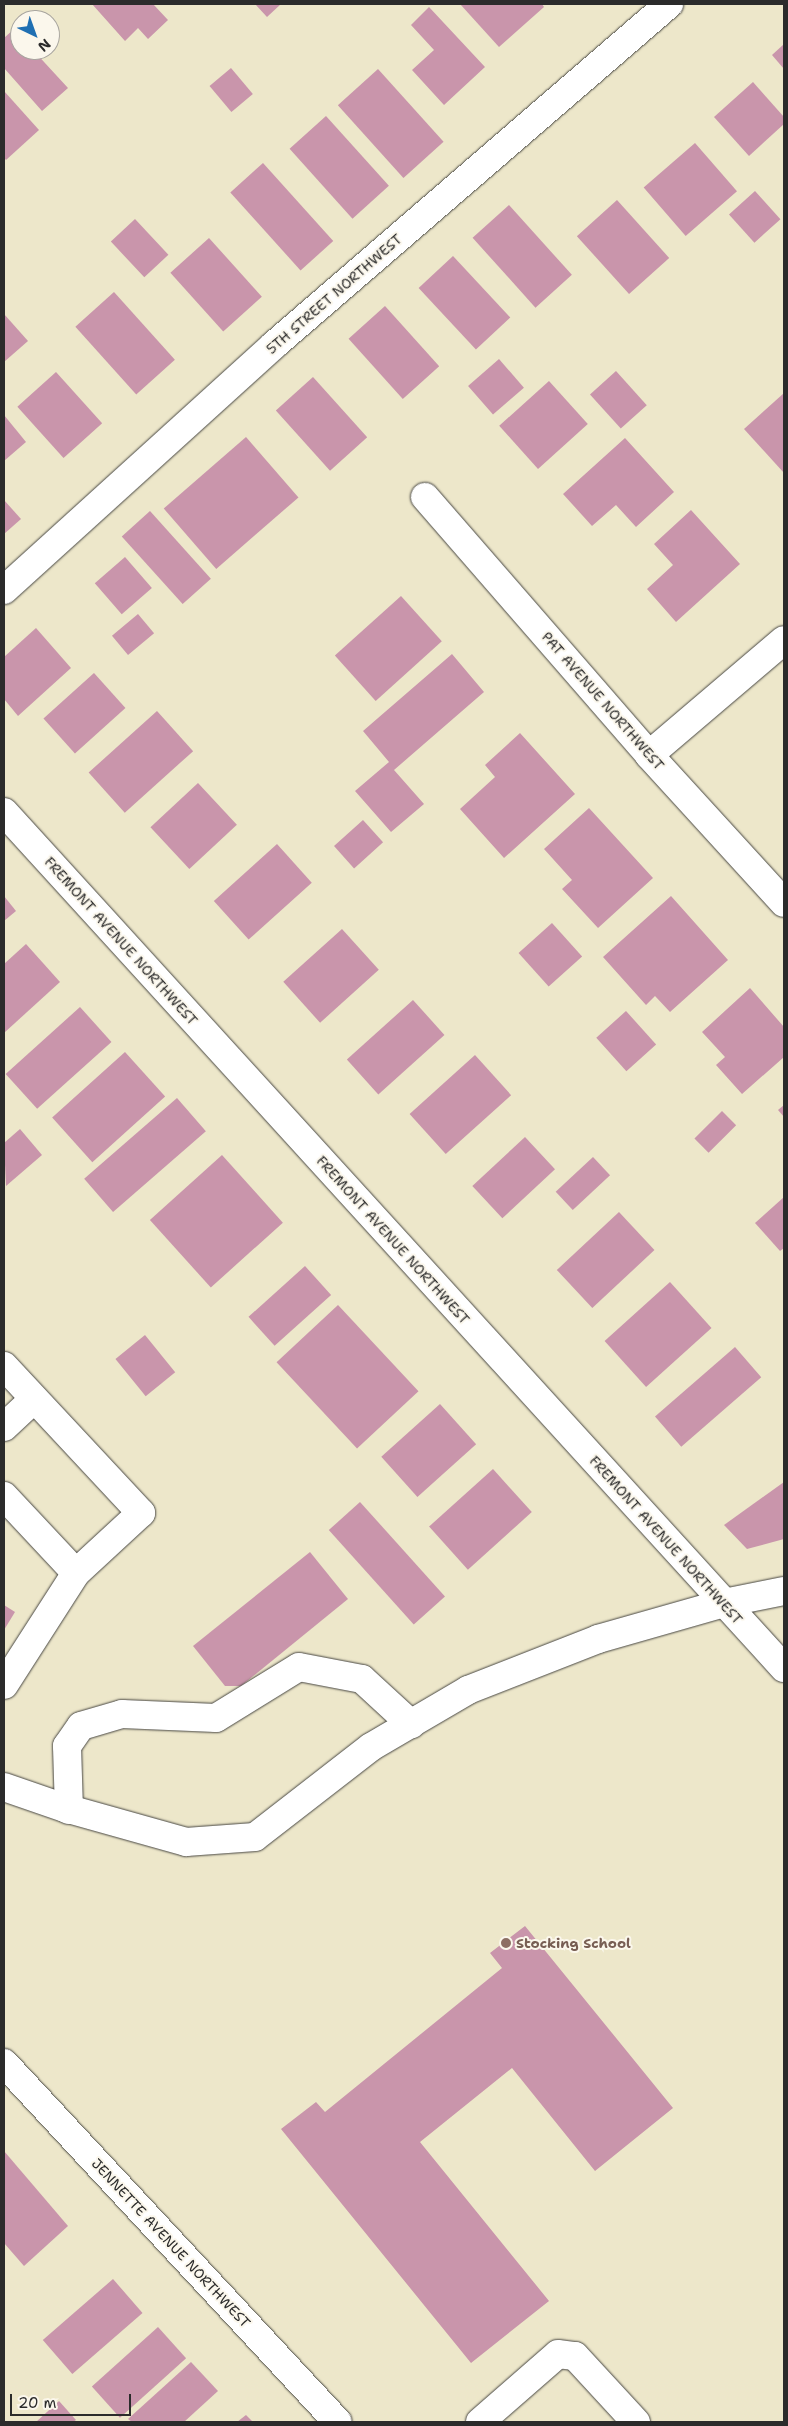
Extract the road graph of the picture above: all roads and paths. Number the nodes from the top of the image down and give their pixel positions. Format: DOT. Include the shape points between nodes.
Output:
graph roads {
  1 [pos="669,4"];
  2 [pos="425,497"];
  3 [pos="4,590"];
  4 [pos="784,640"];
  5 [pos="649,754"];
  6 [pos="4,812"];
  7 [pos="784,903"];
  8 [pos="4,1366"];
  9 [pos="34,1398"];
  10 [pos="4,1427"];
  11 [pos="4,1496"];
  12 [pos="76,1573"];
  13 [pos="784,1591"];
  14 [pos="724,1603"];
  15 [pos="784,1668"];
  16 [pos="4,1685"];
  17 [pos="411,1724"];
  18 [pos="4,1787"];
  19 [pos="70,1810"];
  20 [pos="4,2063"];
  21 [pos="338,2422"];
  22 [pos="480,2422"];
  23 [pos="636,2422"];
  1 -- 3 [label="street, 5TH STREET NORTHWEST" via="274,345"];
  2 -- 5 [label="street, PAT AVENUE NORTHWEST"];
  4 -- 5 [label="street"];
  5 -- 7 [label="street, PAT AVENUE NORTHWEST"];
  6 -- 14 [label="street, FREMONT AVENUE NORTHWEST"];
  8 -- 9 [label="street"];
  9 -- 10 [label="street"];
  9 -- 12 [label="street" via="141,1513"];
  11 -- 12 [label="street"];
  12 -- 16 [label="street"];
  13 -- 14 [label="street"];
  14 -- 15 [label="street, FREMONT AVENUE NORTHWEST"];
  14 -- 17 [label="street" via="598,1639 468,1690"];
  17 -- 19 [label="street" via="371,1747 255,1837 186,1842"];
  17 -- 19 [label="street" via="362,1678 299,1667 216,1718 122,1714 82,1726 67,1746"];
  18 -- 19 [label="street"];
  20 -- 21 [label="street, JENNETTE AVENUE NORTHWEST"];
  22 -- 23 [label="street" via="558,2354 575,2356"];
}
